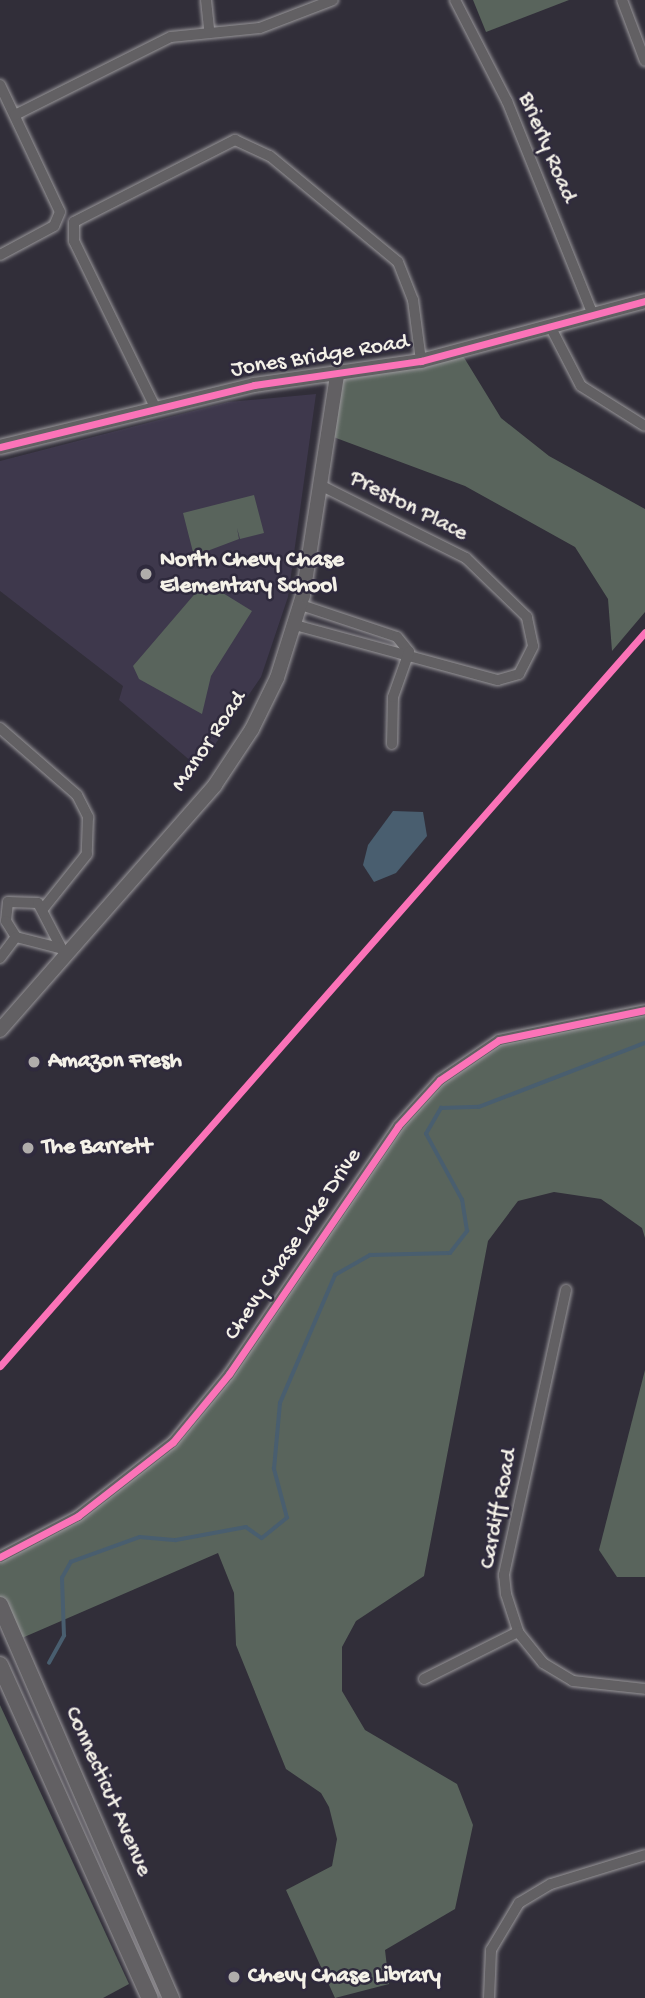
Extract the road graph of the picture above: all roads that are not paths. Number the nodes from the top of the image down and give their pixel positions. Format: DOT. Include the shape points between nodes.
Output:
graph roads {
  1 [pos="206,0"];
  2 [pos="333,0"];
  3 [pos="454,0"];
  4 [pos="622,0"];
  5 [pos="209,31"];
  6 [pos="645,61"];
  7 [pos="0,85"];
  8 [pos="15,115"];
  9 [pos="0,255"];
  10 [pos="645,301"];
  11 [pos="593,315"];
  12 [pos="551,328"];
  13 [pos="421,361"];
  14 [pos="337,375"];
  15 [pos="155,407"];
  16 [pos="645,426"];
  17 [pos="0,447"];
  18 [pos="322,486"];
  19 [pos="301,605"];
  20 [pos="295,625"];
  21 [pos="409,652"];
  22 [pos="0,728"];
  23 [pos="392,744"];
  24 [pos="4,899"];
  25 [pos="43,909"];
  26 [pos="16,937"];
  27 [pos="62,951"];
  28 [pos="0,958"];
  29 [pos="645,1010"];
  30 [pos="0,1030"];
  31 [pos="566,1290"];
  32 [pos="0,1557"];
  33 [pos="0,1605"];
  34 [pos="518,1633"];
  35 [pos="0,1665"];
  36 [pos="424,1679"];
  37 [pos="645,1689"];
  38 [pos="645,1855"];
  39 [pos="150,1998"];
  40 [pos="171,1998"];
  41 [pos="489,1998"];
  1 -- 5 [label="street"];
  2 -- 5 [label="street" via="289,21"];
  3 -- 11 [label="street, Brierly Road" via="506,101"];
  4 -- 6 [label="street"];
  5 -- 8 [label="street" via="171,37"];
  7 -- 8 [label="street"];
  8 -- 9 [label="street" via="59,218"];
  10 -- 11 [label="street, Jones Bridge Road"];
  11 -- 12 [label="street, Jones Bridge Road"];
  12 -- 13 [label="street, Jones Bridge Road"];
  12 -- 16 [label="street" via="581,386"];
  13 -- 14 [label="street, Jones Bridge Road"];
  13 -- 15 [label="street" via="413,300 398,262 270,156 235,140 74,222 74,242"];
  14 -- 15 [label="street, Jones Bridge Road"];
  14 -- 18 [label="street, Manor Road"];
  15 -- 17 [label="street, Jones Bridge Road"];
  18 -- 19 [label="street, Manor Road"];
  18 -- 21 [label="street, Preston Place" via="450,547 527,617 533,631 529,660 510,679"];
  19 -- 20 [label="street, Manor Road"];
  19 -- 21 [label="street, Preston Place" via="397,637"];
  20 -- 21 [label="street, Preston Place" via="391,656"];
  20 -- 27 [label="street, Manor Road" via="252,729 215,785"];
  21 -- 23 [label="street" via="393,697"];
  22 -- 25 [label="street" via="77,795 88,817 87,854"];
  24 -- 25 [label="street" via="29,900"];
  24 -- 26 [label="street" via="6,921"];
  25 -- 27 [label="street" via="60,936"];
  26 -- 27 [label="street"];
  26 -- 28 [label="street"];
  27 -- 30 [label="street, Manor Road"];
  29 -- 32 [label="street, Chevy Chase Lake Drive" via="499,1040 440,1080 398,1126 229,1374 173,1442 78,1516"];
  31 -- 34 [label="street, Cardiff Road" via="504,1575"];
  33 -- 40 [label="main road, Connecticut Avenue"];
  34 -- 36 [label="street"];
  34 -- 37 [label="street, Cardiff Road" via="543,1662 573,1681"];
  35 -- 39 [label="main road, Connecticut Avenue"];
  38 -- 41 [label="street" via="551,1884 519,1903 491,1950"];
}
